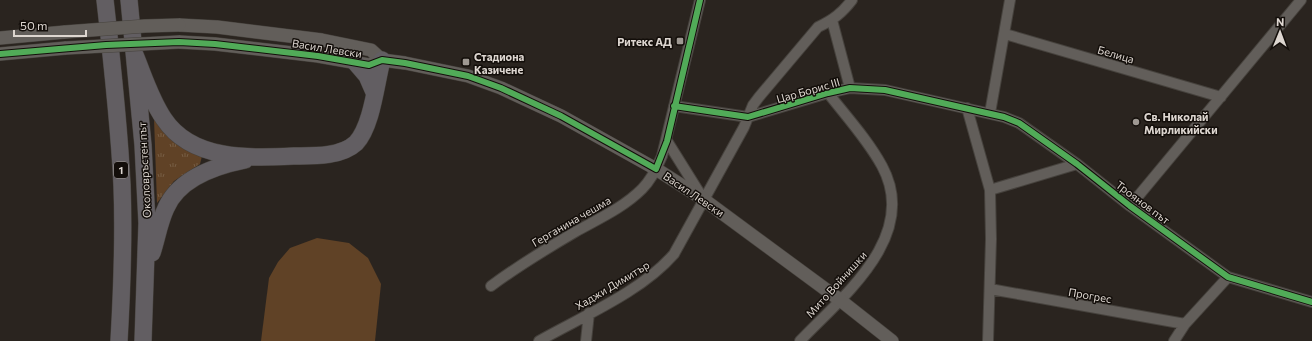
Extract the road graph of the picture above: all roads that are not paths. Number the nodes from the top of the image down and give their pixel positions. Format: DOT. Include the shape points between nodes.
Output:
graph roads {
  1 [pos="105,0"];
  2 [pos="128,0"];
  3 [pos="700,0"];
  4 [pos="852,0"];
  5 [pos="1010,0"];
  6 [pos="1301,0"];
  7 [pos="832,20"];
  8 [pos="1005,34"];
  9 [pos="0,38"];
  10 [pos="0,54"];
  11 [pos="135,56"];
  12 [pos="382,60"];
  13 [pos="355,62"];
  14 [pos="850,88"];
  15 [pos="374,92"];
  16 [pos="828,93"];
  17 [pos="1221,97"];
  18 [pos="674,106"];
  19 [pos="968,108"];
  20 [pos="990,113"];
  21 [pos="748,117"];
  22 [pos="666,141"];
  23 [pos="255,158"];
  24 [pos="1076,164"];
  25 [pos="656,169"];
  26 [pos="990,190"];
  27 [pos="703,199"];
  28 [pos="1130,206"];
  29 [pos="146,273"];
  30 [pos="1228,277"];
  31 [pos="491,286"];
  32 [pos="990,289"];
  33 [pos="840,300"];
  34 [pos="1312,302"];
  35 [pos="590,313"];
  36 [pos="1185,324"];
  37 [pos="887,339"];
  38 [pos="119,341"];
  39 [pos="143,341"];
  40 [pos="539,341"];
  41 [pos="586,341"];
  42 [pos="800,341"];
  43 [pos="988,341"];
  44 [pos="1174,341"];
  1 -- 38 [label="highway, Околовръстен път / 1" via="122,186 123,255"];
  2 -- 11 [label="highway, Околовръстен път / 1"];
  3 -- 18 [label="street"];
  4 -- 7 [label="street"];
  5 -- 8 [label="street"];
  6 -- 17 [label="street"];
  7 -- 14 [label="street"];
  7 -- 21 [label="street, Хаджи Димитър" via="818,27 759,97"];
  8 -- 17 [label="street, Белица"];
  8 -- 20 [label="street"];
  9 -- 12 [label="street, Васил Левски, bridge" via="145,26 217,27 322,40 371,50"];
  10 -- 13 [label="street, Васил Левски, bridge" via="179,42 247,47"];
  11 -- 23 [label="highway" via="155,105 164,120 178,134 210,151"];
  11 -- 29 [label="highway, Околовръстен път / 1" via="145,184"];
  12 -- 13 [label="street, Васил Левски" via="369,65"];
  12 -- 15 [label="highway"];
  12 -- 25 [label="street, Васил Левски" via="468,76 501,88 561,116"];
  13 -- 15 [label="highway" via="367,76"];
  14 -- 16 [label="street, Цар Борис III"];
  14 -- 19 [label="street, Цар Борис III" via="885,90"];
  15 -- 23 [label="highway" via="362,134 356,143 346,150 312,156"];
  16 -- 21 [label="street, Цар Борис III"];
  16 -- 33 [label="street, Мито Войнишки" via="882,165 890,182 893,200 887,237 878,254"];
  17 -- 28 [label="street"];
  18 -- 21 [label="street"];
  18 -- 22 [label="street"];
  19 -- 20 [label="street, Троянов път"];
  19 -- 26 [label="street"];
  20 -- 24 [label="street, Троянов път" via="1019,123"];
  21 -- 27 [label="street, Хаджи Димитър"];
  22 -- 25 [label="street"];
  22 -- 27 [label="street"];
  23 -- 29 [label="highway" via="211,169 180,189 166,207"];
  24 -- 26 [label="street"];
  24 -- 28 [label="street, Троянов път"];
  25 -- 27 [label="street, Васил Левски"];
  25 -- 31 [label="street, Герганина чешма" via="643,188 629,200 514,268"];
  26 -- 32 [label="street"];
  27 -- 33 [label="street, Васил Левски"];
  27 -- 35 [label="street, Хаджи Димитър" via="674,254 662,268"];
  28 -- 30 [label="street, Троянов път"];
  29 -- 39 [label="highway, Околовръстен път / 1"];
  30 -- 34 [label="street, Троянов път"];
  30 -- 36 [label="street"];
  32 -- 36 [label="street, Прогрес"];
  32 -- 43 [label="street"];
  33 -- 37 [label="street, Васил Левски"];
  33 -- 42 [label="street, Мито Войнишки"];
  35 -- 40 [label="street, Хаджи Димитър"];
  35 -- 41 [label="street"];
  36 -- 44 [label="street"];
}
